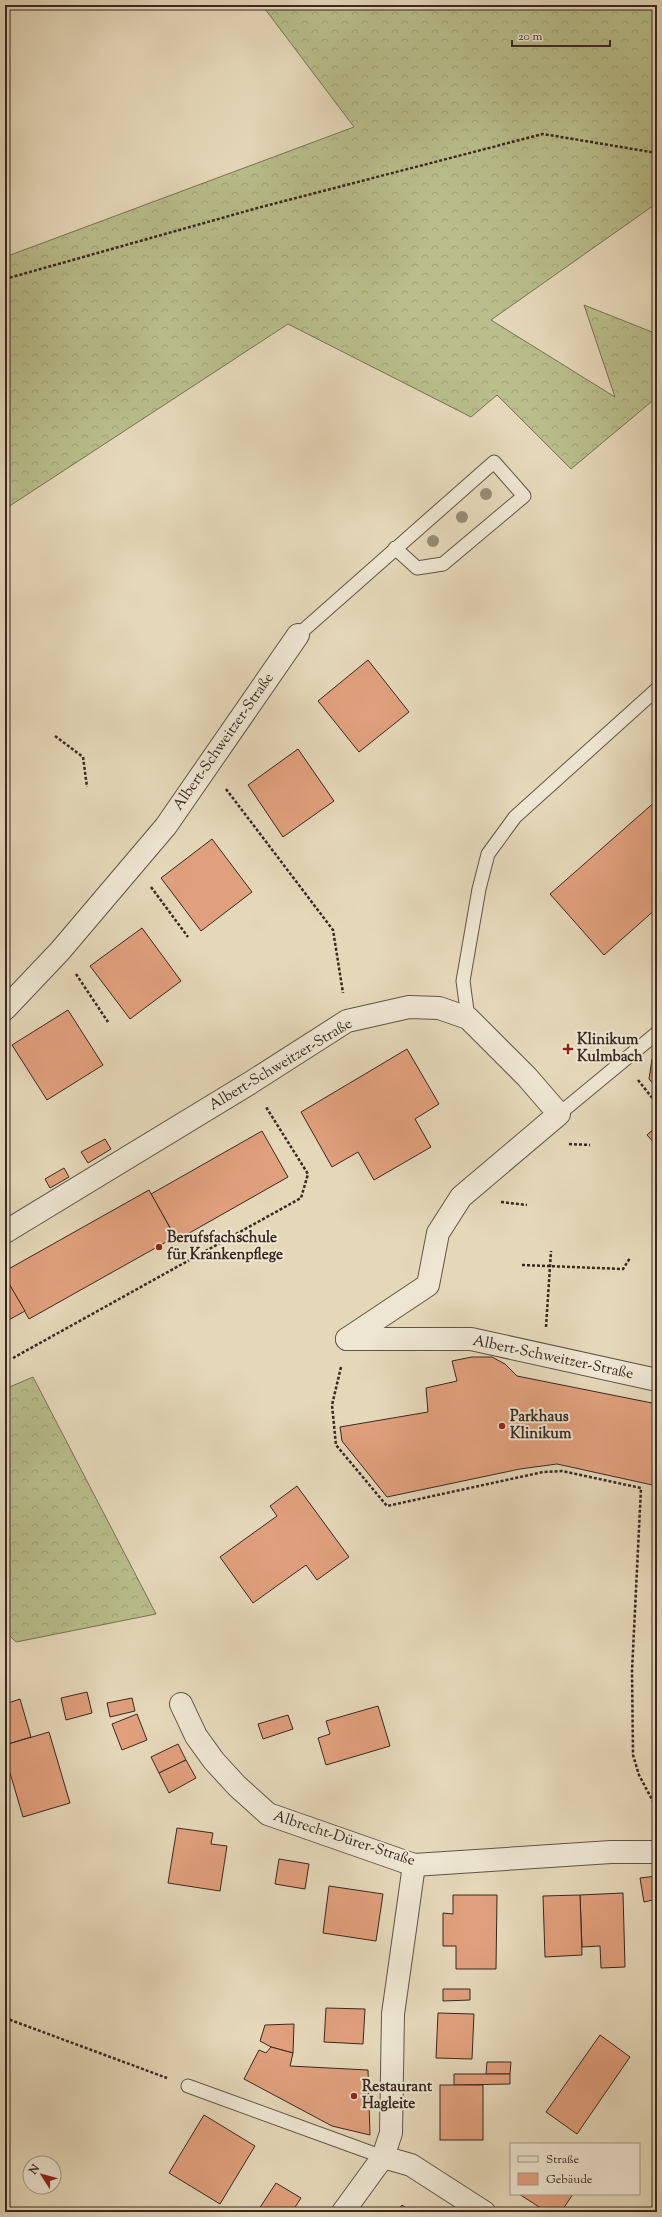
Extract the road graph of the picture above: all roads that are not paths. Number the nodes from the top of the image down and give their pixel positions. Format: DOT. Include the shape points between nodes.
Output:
graph roads {
  1 [pos="395,548"];
  2 [pos="298,635"];
  3 [pos="657,688"];
  4 [pos="5,1009"];
  5 [pos="468,1018"];
  6 [pos="657,1033"];
  7 [pos="559,1114"];
  8 [pos="5,1232"];
  9 [pos="657,1380"];
  10 [pos="181,1704"];
  11 [pos="657,1852"];
  12 [pos="414,1865"];
  13 [pos="188,2086"];
  14 [pos="383,2157"];
  15 [pos="343,2212"];
  16 [pos="484,2212"];
  1 -- 1 [label="lane" via="494,462 524,496 443,564 417,568"];
  1 -- 2 [label="lane"];
  2 -- 4 [label="street, Albert-Schweitzer-Straße" via="166,826 60,951"];
  3 -- 5 [label="lane" via="515,817 488,854 462,981"];
  5 -- 7 [label="street, Albert-Schweitzer-Straße" via="527,1076"];
  5 -- 8 [label="street, Albert-Schweitzer-Straße" via="439,1008 409,1007 347,1021"];
  6 -- 7 [label="lane"];
  7 -- 9 [label="street, Albert-Schweitzer-Straße" via="461,1197 438,1233 428,1285 347,1339 471,1339"];
  10 -- 12 [label="street, Albrecht-Dürer-Straße" via="196,1736 214,1761 268,1814"];
  11 -- 12 [label="street, Albrecht-Dürer-Straße" via="611,1852"];
  12 -- 14 [label="street" via="393,2014 391,2133"];
  13 -- 14 [label="lane"];
  14 -- 15 [label="street"];
  14 -- 16 [label="street" via="411,2165"];
}
